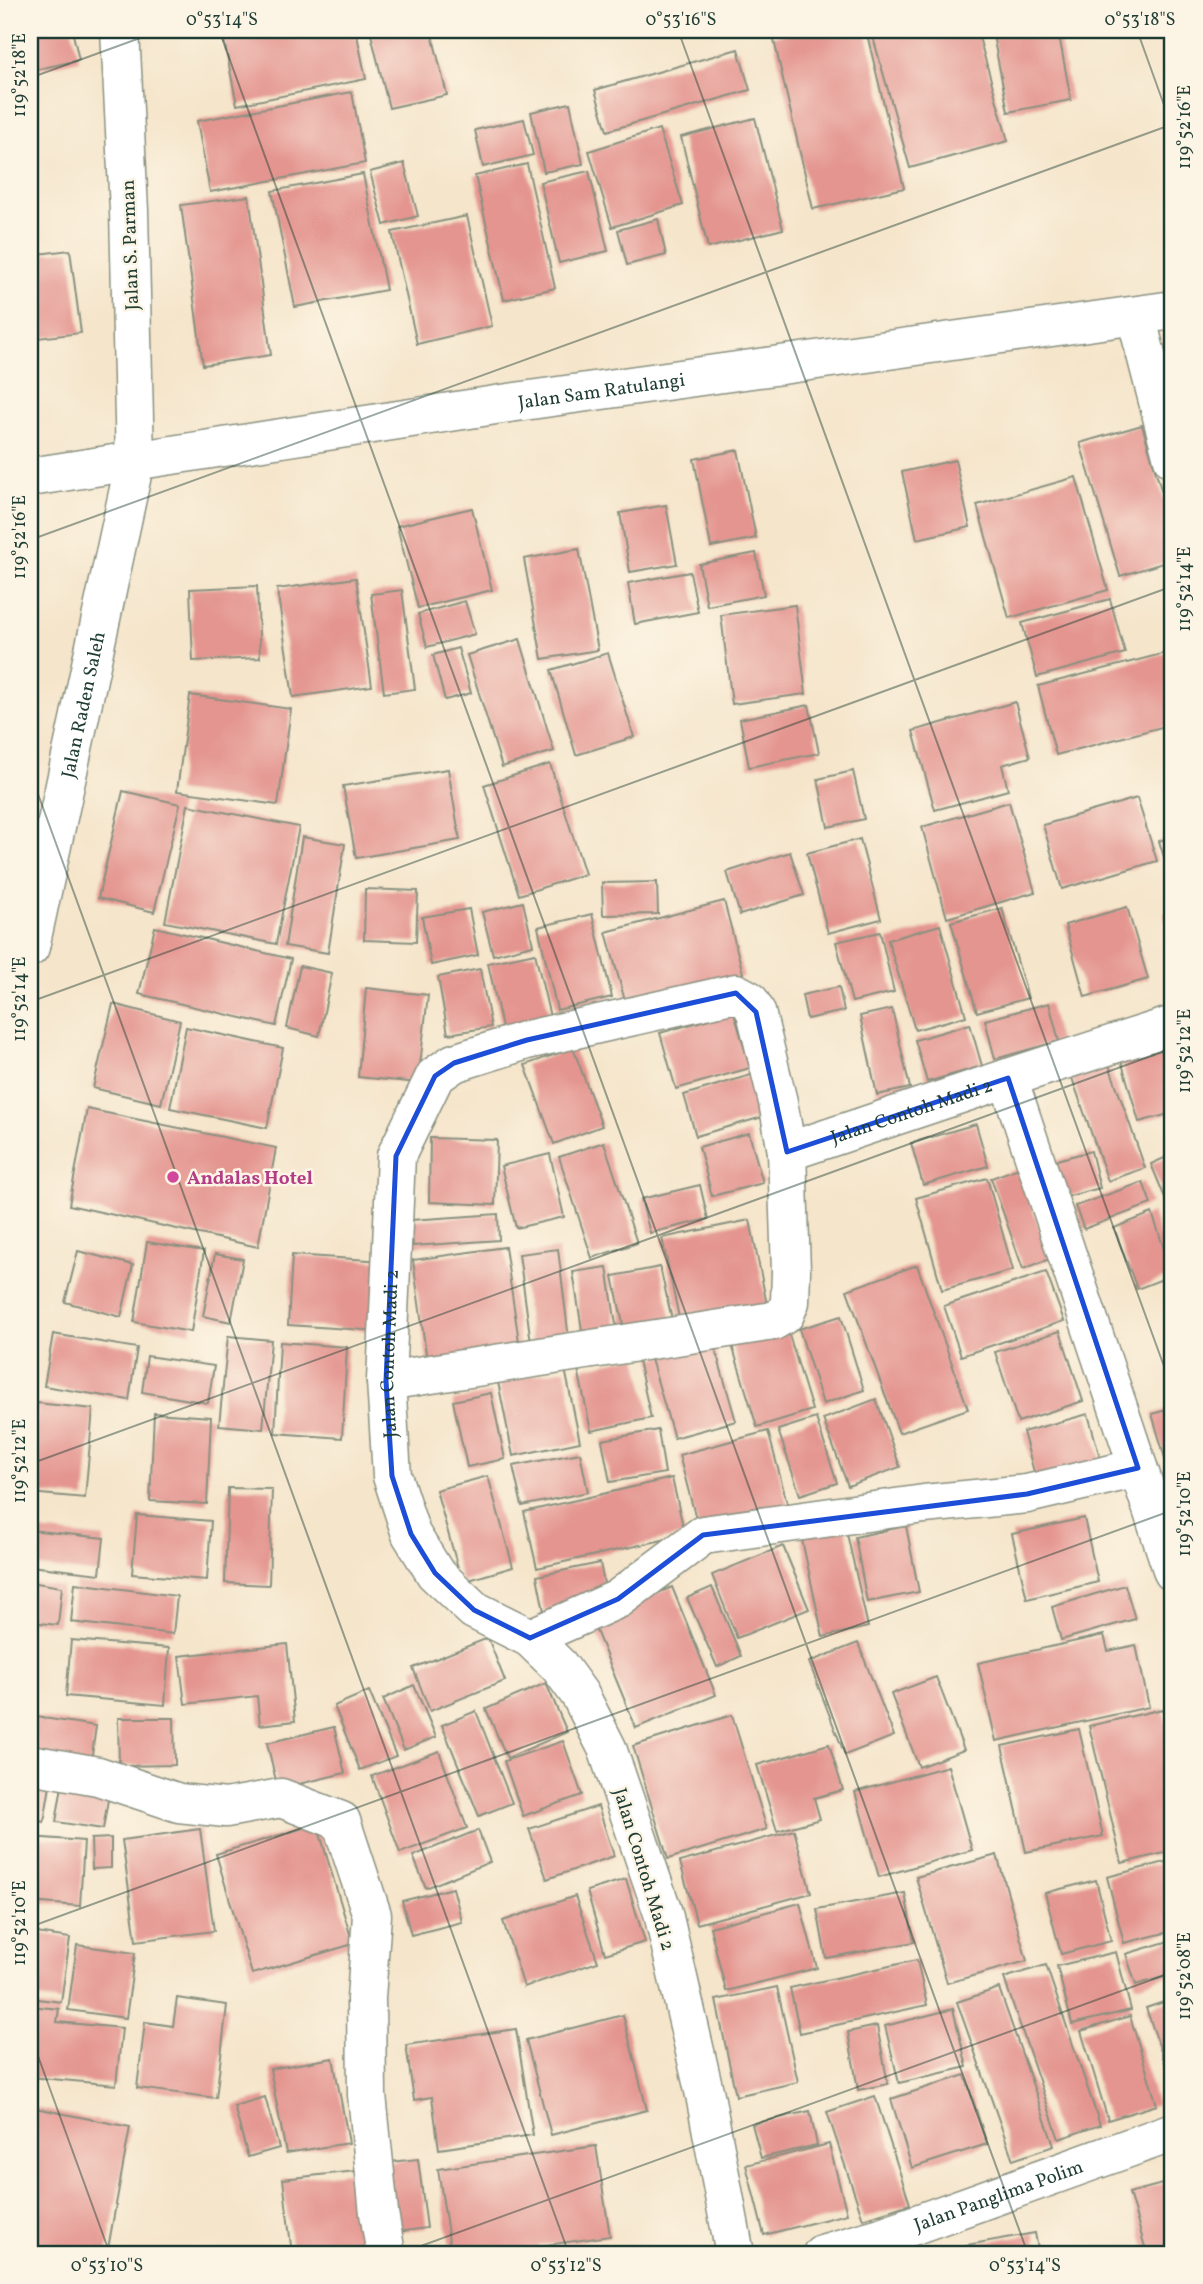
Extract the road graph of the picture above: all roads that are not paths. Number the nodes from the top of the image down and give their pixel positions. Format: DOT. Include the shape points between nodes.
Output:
graph roads {
  1 [pos="120,30"];
  2 [pos="1173,310"];
  3 [pos="1136,316"];
  4 [pos="1173,458"];
  5 [pos="135,460"];
  6 [pos="30,477"];
  7 [pos="30,947"];
  8 [pos="1173,1025"];
  9 [pos="1008,1078"];
  10 [pos="787,1152"];
  11 [pos="386,1381"];
  12 [pos="1138,1468"];
  13 [pos="1173,1572"];
  14 [pos="530,1638"];
  15 [pos="30,1765"];
  16 [pos="1173,2132"];
  17 [pos="386,2254"];
  18 [pos="735,2254"];
  19 [pos="821,2254"];
  1 -- 5 [label="main road, Jalan S. Parman"];
  2 -- 3 [label="main road, Jalan Sam Ratulangi"];
  3 -- 4 [label="main road"];
  3 -- 5 [label="main road, Jalan Sam Ratulangi"];
  5 -- 6 [label="main road, Jalan Sam Ratulangi"];
  5 -- 7 [label="main road, Jalan Raden Saleh"];
  8 -- 9 [label="main road, Jalan Contoh Madi 2"];
  9 -- 10 [label="main road, Jalan Contoh Madi 2"];
  9 -- 12 [label="main road, Jalan Contoh Madi 2"];
  10 -- 11 [label="main road" via="790,1302 785,1314 774,1321"];
  10 -- 11 [label="main road, Jalan Contoh Madi 2" via="756,1012 749,1000 736,993 527,1040 454,1063 435,1076 396,1156"];
  11 -- 14 [label="main road, Jalan Contoh Madi 2" via="392,1476 411,1534 435,1573 474,1609"];
  12 -- 13 [label="main road, Jalan Contoh Madi 2"];
  12 -- 14 [label="main road" via="1027,1494 702,1535 618,1599"];
  14 -- 18 [label="main road, Jalan Contoh Madi 2" via="580,1695 607,1748 663,1913"];
  15 -- 17 [label="main road" via="98,1776 179,1803 226,1808 281,1798 341,1821 372,1915 366,1997 367,2095"];
  16 -- 19 [label="main road, Jalan Panglima Polim" via="881,2237"];
}
